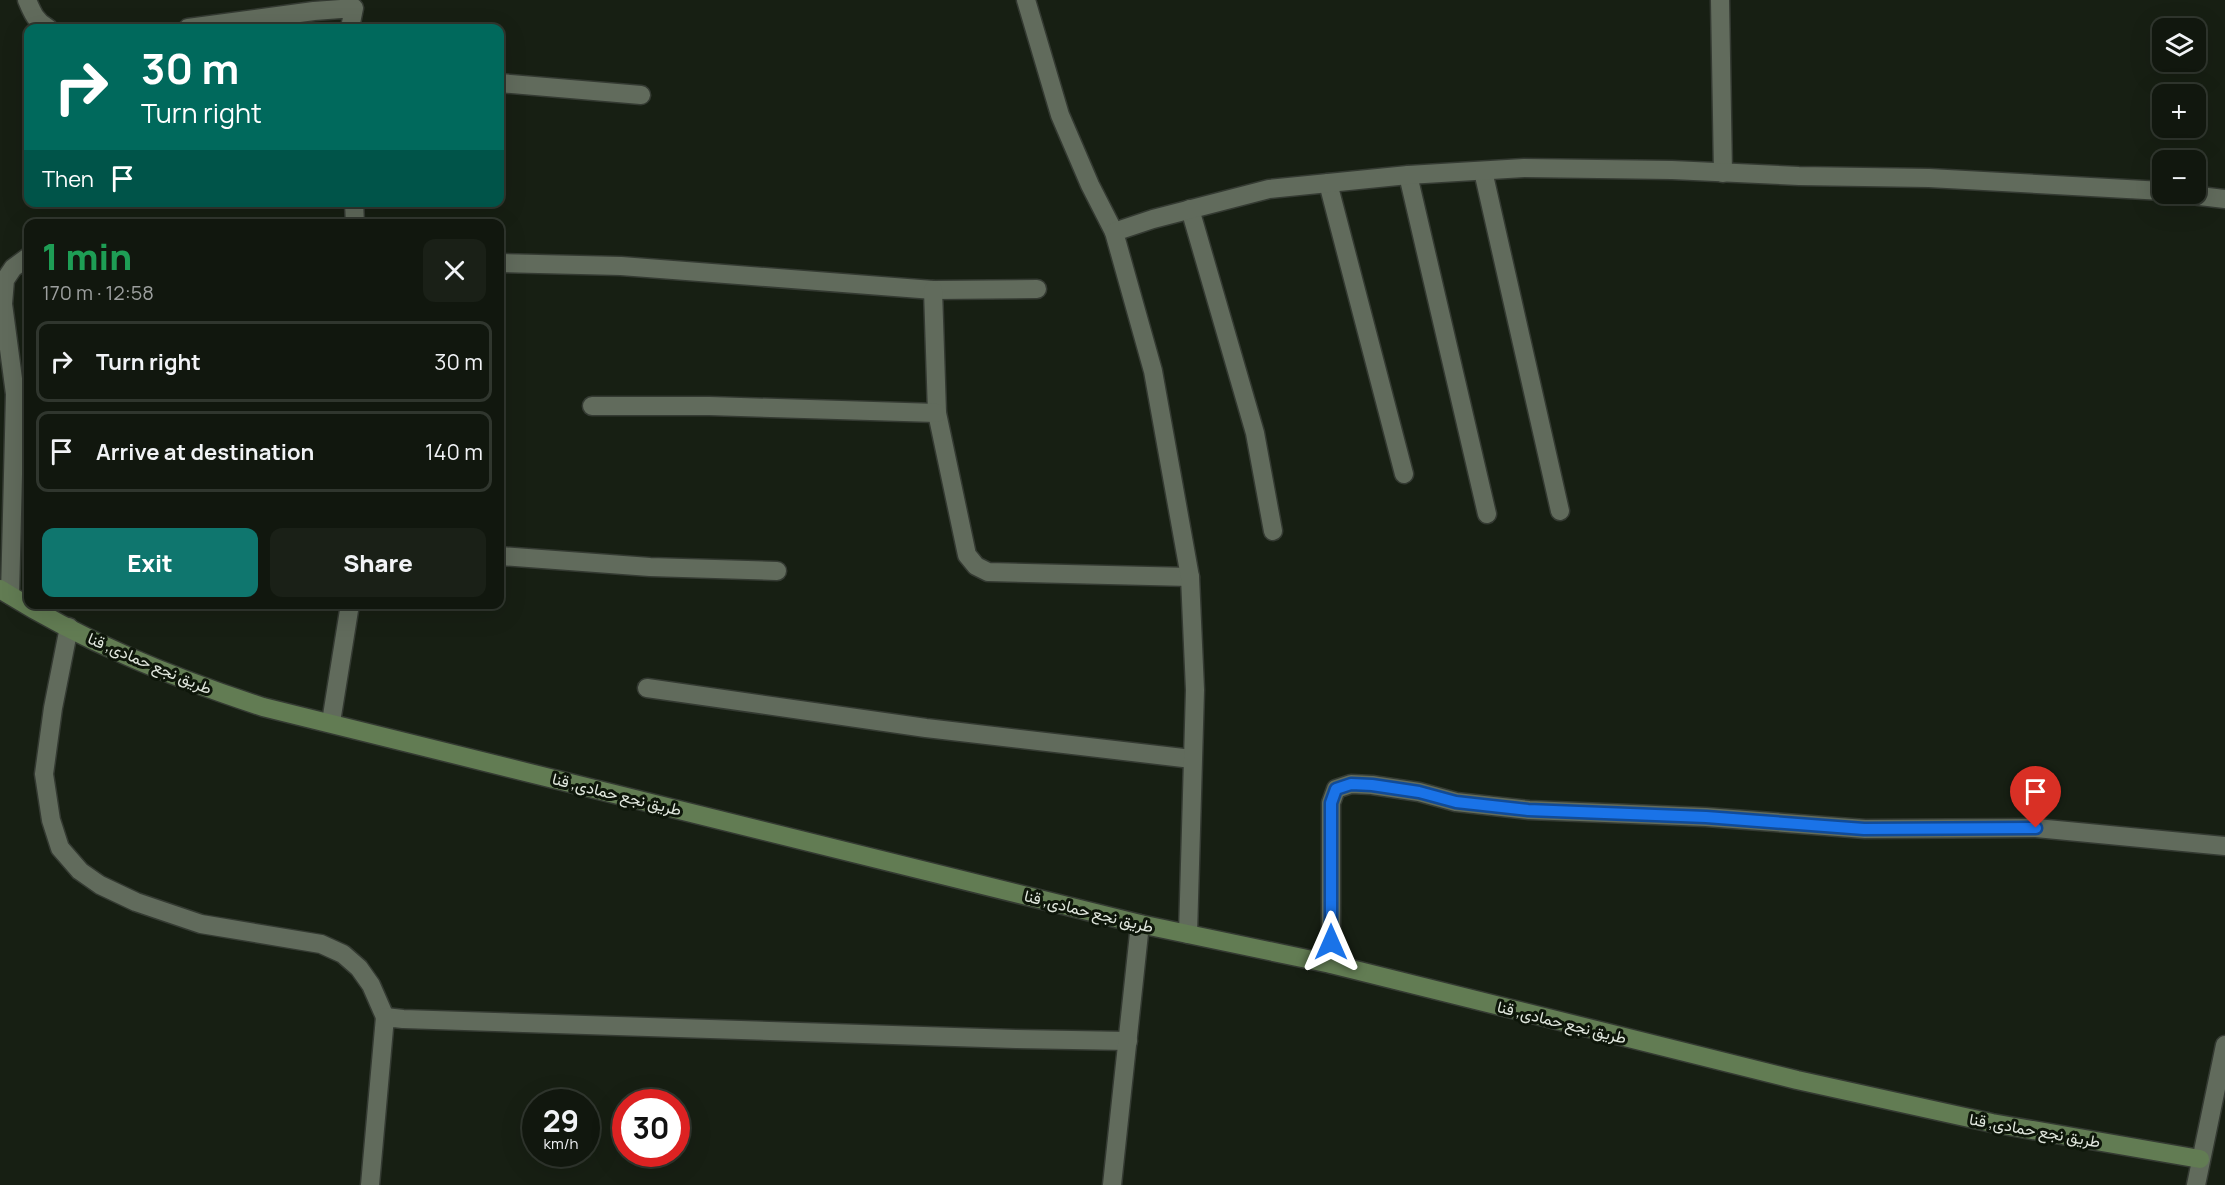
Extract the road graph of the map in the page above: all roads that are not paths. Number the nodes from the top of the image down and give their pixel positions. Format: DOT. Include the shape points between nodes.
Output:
graph roads {
  1 [pos="27,0"];
  2 [pos="1026,0"];
  3 [pos="1720,0"];
  4 [pos="356,4"];
  5 [pos="40,24"];
  6 [pos="220,24"];
  7 [pos="351,24"];
  8 [pos="504,83"];
  9 [pos="641,95"];
  10 [pos="1483,171"];
  11 [pos="1723,172"];
  12 [pos="1408,175"];
  13 [pos="1328,183"];
  14 [pos="2152,190"];
  15 [pos="2206,197"];
  16 [pos="2225,199"];
  17 [pos="1190,209"];
  18 [pos="1114,232"];
  19 [pos="24,260"];
  20 [pos="504,263"];
  21 [pos="1037,289"];
  22 [pos="933,290"];
  23 [pos="592,406"];
  24 [pos="937,413"];
  25 [pos="1404,474"];
  26 [pos="1560,511"];
  27 [pos="1487,514"];
  28 [pos="1273,531"];
  29 [pos="504,556"];
  30 [pos="777,571"];
  31 [pos="1190,577"];
  32 [pos="5,592"];
  33 [pos="24,602"];
  34 [pos="36,609"];
  35 [pos="349,609"];
  36 [pos="69,627"];
  37 [pos="647,688"];
  38 [pos="331,723"];
  39 [pos="1192,759"];
  40 [pos="2225,846"];
  41 [pos="1140,924"];
  42 [pos="1188,934"];
  43 [pos="1331,964"];
  44 [pos="385,1017"];
  45 [pos="1128,1041"];
  46 [pos="2225,1045"];
  47 [pos="2200,1159"];
  48 [pos="370,1185"];
  49 [pos="1112,1185"];
  50 [pos="2196,1185"];
  1 -- 5 [label="street"];
  2 -- 18 [label="street" via="1060,115"];
  3 -- 11 [label="street"];
  4 -- 6 [label="street"];
  4 -- 7 [label="street"];
  8 -- 9 [label="street"];
  10 -- 11 [label="street" via="1524,168"];
  10 -- 12 [label="street"];
  10 -- 26 [label="street"];
  11 -- 14 [label="street"];
  12 -- 13 [label="street"];
  12 -- 27 [label="street"];
  13 -- 17 [label="street" via="1269,189"];
  13 -- 25 [label="street"];
  15 -- 16 [label="street"];
  17 -- 18 [label="street"];
  17 -- 28 [label="street" via="1255,433"];
  18 -- 31 [label="street" via="1154,371"];
  19 -- 32 [label="street" via="5,280 3,304 15,394"];
  20 -- 22 [label="street" via="621,266"];
  21 -- 22 [label="street"];
  22 -- 24 [label="street"];
  23 -- 24 [label="street"];
  24 -- 31 [label="street" via="967,555 976,566 988,572"];
  29 -- 30 [label="street"];
  31 -- 39 [label="street" via="1195,690"];
  32 -- 33 [label="main road, طريق نجع حمادى, قنا"];
  34 -- 36 [label="main road, طريق نجع حمادى, قنا"];
  35 -- 38 [label="street"];
  36 -- 38 [label="main road, طريق نجع حمادى, قنا" via="131,659 196,685 263,707"];
  36 -- 44 [label="street" via="45,774 51,820 60,848 80,871 136,902 201,924 321,944 343,954 371,985"];
  37 -- 39 [label="street" via="926,728"];
  38 -- 41 [label="main road, طريق نجع حمادى, قنا"];
  39 -- 42 [label="street"];
  40 -- 43 [label="street" via="2036,828 1864,829 1706,817 1528,810 1351,784 1336,789 1331,803"];
  41 -- 42 [label="main road, طريق نجع حمادى, قنا"];
  41 -- 45 [label="street"];
  42 -- 43 [label="main road, طريق نجع حمادى, قنا"];
  43 -- 47 [label="main road, طريق نجع حمادى, قنا" via="1894,1103"];
  44 -- 45 [label="street"];
  44 -- 48 [label="street"];
  45 -- 49 [label="street"];
  46 -- 47 [label="street"];
  47 -- 50 [label="street"];
}
